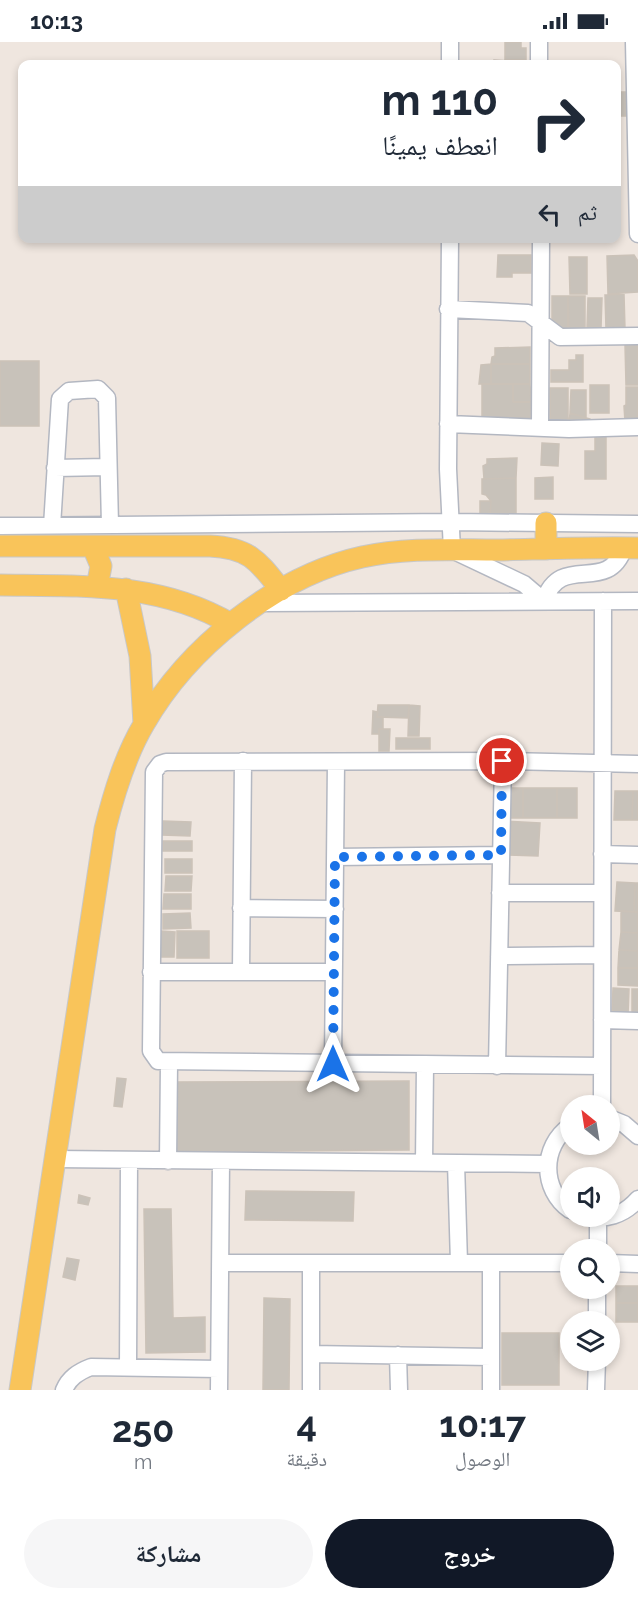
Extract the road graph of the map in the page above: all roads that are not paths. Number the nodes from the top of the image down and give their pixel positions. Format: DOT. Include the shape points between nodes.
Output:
graph roads {
  1 [pos="450,42"];
  2 [pos="539,42"];
  3 [pos="634,42"];
  4 [pos="450,60"];
  5 [pos="539,60"];
  6 [pos="636,62"];
  7 [pos="638,234"];
  8 [pos="450,243"];
  9 [pos="541,243"];
  10 [pos="448,309"];
  11 [pos="542,323"];
  12 [pos="638,336"];
  13 [pos="448,424"];
  14 [pos="638,427"];
  15 [pos="540,428"];
  16 [pos="107,467"];
  17 [pos="55,468"];
  18 [pos="451,522"];
  19 [pos="546,524"];
  20 [pos="638,524"];
  21 [pos="110,525"];
  22 [pos="0,526"];
  23 [pos="52,526"];
  24 [pos="0,546"];
  25 [pos="93,547"];
  26 [pos="631,548"];
  27 [pos="546,549"];
  28 [pos="452,550"];
  29 [pos="0,585"];
  30 [pos="98,587"];
  31 [pos="126,589"];
  32 [pos="281,590"];
  33 [pos="544,601"];
  34 [pos="603,601"];
  35 [pos="638,601"];
  36 [pos="261,603"];
  37 [pos="231,624"];
  38 [pos="144,724"];
  39 [pos="243,761"];
  40 [pos="502,761"];
  41 [pos="336,762"];
  42 [pos="602,764"];
  43 [pos="638,764"];
  44 [pos="602,854"];
  45 [pos="501,855"];
  46 [pos="638,855"];
  47 [pos="335,857"];
  48 [pos="500,893"];
  49 [pos="602,893"];
  50 [pos="241,908"];
  51 [pos="335,909"];
  52 [pos="602,955"];
  53 [pos="499,956"];
  54 [pos="151,972"];
  55 [pos="240,972"];
  56 [pos="334,972"];
  57 [pos="602,1020"];
  58 [pos="638,1021"];
  59 [pos="169,1062"];
  60 [pos="333,1064"];
  61 [pos="425,1065"];
  62 [pos="496,1066"];
  63 [pos="602,1066"];
  64 [pos="602,1095"];
  65 [pos="620,1122"];
  66 [pos="560,1136"];
  67 [pos="638,1136"];
  68 [pos="55,1159"];
  69 [pos="129,1160"];
  70 [pos="168,1161"];
  71 [pos="221,1161"];
  72 [pos="424,1163"];
  73 [pos="456,1163"];
  74 [pos="548,1164"];
  75 [pos="638,1199"];
  76 [pos="560,1201"];
  77 [pos="620,1214"];
  78 [pos="220,1263"];
  79 [pos="311,1263"];
  80 [pos="459,1263"];
  81 [pos="491,1263"];
  82 [pos="560,1263"];
  83 [pos="620,1263"];
  84 [pos="638,1264"];
  85 [pos="311,1354"];
  86 [pos="398,1355"];
  87 [pos="491,1357"];
  88 [pos="128,1368"];
  89 [pos="219,1369"];
  90 [pos="597,1371"];
  91 [pos="20,1390"];
  92 [pos="64,1390"];
  93 [pos="219,1390"];
  94 [pos="311,1390"];
  95 [pos="399,1390"];
  96 [pos="491,1390"];
  97 [pos="596,1390"];
  1 -- 4 [label="street"];
  2 -- 5 [label="street"];
  3 -- 6 [label="street"];
  6 -- 7 [label="street"];
  8 -- 10 [label="street"];
  9 -- 11 [label="street"];
  10 -- 11 [label="street" via="528,313"];
  10 -- 13 [label="street"];
  11 -- 12 [label="street" via="560,337"];
  11 -- 15 [label="street"];
  13 -- 15 [label="street"];
  13 -- 18 [label="street"];
  14 -- 15 [label="street"];
  16 -- 17 [label="street"];
  16 -- 17 [label="street" via="106,398 98,389 69,391 60,399"];
  16 -- 21 [label="street"];
  17 -- 23 [label="street"];
  18 -- 19 [label="street"];
  18 -- 21 [label="street"];
  18 -- 28 [label="street"];
  19 -- 20 [label="street"];
  19 -- 27 [label="main road"];
  21 -- 23 [label="street"];
  22 -- 23 [label="street"];
  24 -- 25 [label="main road"];
  25 -- 30 [label="main road" via="101,566"];
  25 -- 32 [label="main road" via="234,548 253,558"];
  26 -- 27 [label="main road"];
  26 -- 33 [label="street" via="604,571 562,576"];
  27 -- 28 [label="main road"];
  28 -- 32 [label="main road" via="362,557 308,575"];
  28 -- 33 [label="street" via="524,584"];
  29 -- 30 [label="main road"];
  30 -- 31 [label="main road"];
  31 -- 37 [label="main road" via="189,603"];
  31 -- 38 [label="main road" via="140,656"];
  32 -- 36 [label="main road"];
  33 -- 34 [label="street"];
  33 -- 36 [label="street"];
  34 -- 35 [label="street"];
  34 -- 42 [label="street"];
  36 -- 37 [label="main road"];
  37 -- 38 [label="main road" via="179,674"];
  38 -- 68 [label="main road" via="115,792 105,830"];
  39 -- 41 [label="street"];
  39 -- 50 [label="street"];
  39 -- 54 [label="street" via="166,762 156,769"];
  40 -- 41 [label="street"];
  40 -- 42 [label="street"];
  40 -- 45 [label="street"];
  41 -- 47 [label="street"];
  42 -- 43 [label="street"];
  42 -- 44 [label="street"];
  44 -- 46 [label="street"];
  44 -- 49 [label="street"];
  45 -- 47 [label="street"];
  45 -- 48 [label="street"];
  47 -- 51 [label="street"];
  48 -- 49 [label="street"];
  48 -- 53 [label="street"];
  49 -- 52 [label="street"];
  50 -- 51 [label="street"];
  50 -- 55 [label="street"];
  51 -- 56 [label="street"];
  52 -- 53 [label="street"];
  52 -- 57 [label="street"];
  53 -- 62 [label="street"];
  54 -- 55 [label="street"];
  54 -- 59 [label="street" via="152,1051 154,1059"];
  55 -- 56 [label="street"];
  56 -- 60 [label="street"];
  57 -- 58 [label="street"];
  57 -- 63 [label="street"];
  59 -- 60 [label="street"];
  59 -- 70 [label="street"];
  60 -- 61 [label="street"];
  61 -- 62 [label="street"];
  61 -- 72 [label="street"];
  62 -- 63 [label="street"];
  63 -- 64 [label="street"];
  65 -- 67 [label="street"];
  66 -- 74 [label="street" via="550,1151"];
  68 -- 69 [label="street"];
  68 -- 91 [label="main road"];
  69 -- 70 [label="street"];
  69 -- 88 [label="street"];
  70 -- 71 [label="street"];
  71 -- 72 [label="street"];
  71 -- 78 [label="street"];
  72 -- 73 [label="street"];
  73 -- 74 [label="street"];
  73 -- 80 [label="street"];
  74 -- 76 [label="street" via="551,1187"];
  75 -- 77 [label="street"];
  78 -- 79 [label="street"];
  78 -- 89 [label="street"];
  79 -- 80 [label="street"];
  79 -- 85 [label="street"];
  80 -- 81 [label="street"];
  81 -- 82 [label="street"];
  81 -- 87 [label="street"];
  83 -- 84 [label="street"];
  85 -- 86 [label="street"];
  85 -- 94 [label="street"];
  86 -- 87 [label="street"];
  86 -- 95 [label="street"];
  87 -- 96 [label="street"];
  88 -- 89 [label="street"];
  88 -- 92 [label="street" via="81,1371"];
  89 -- 93 [label="street"];
  90 -- 97 [label="street"];
}
